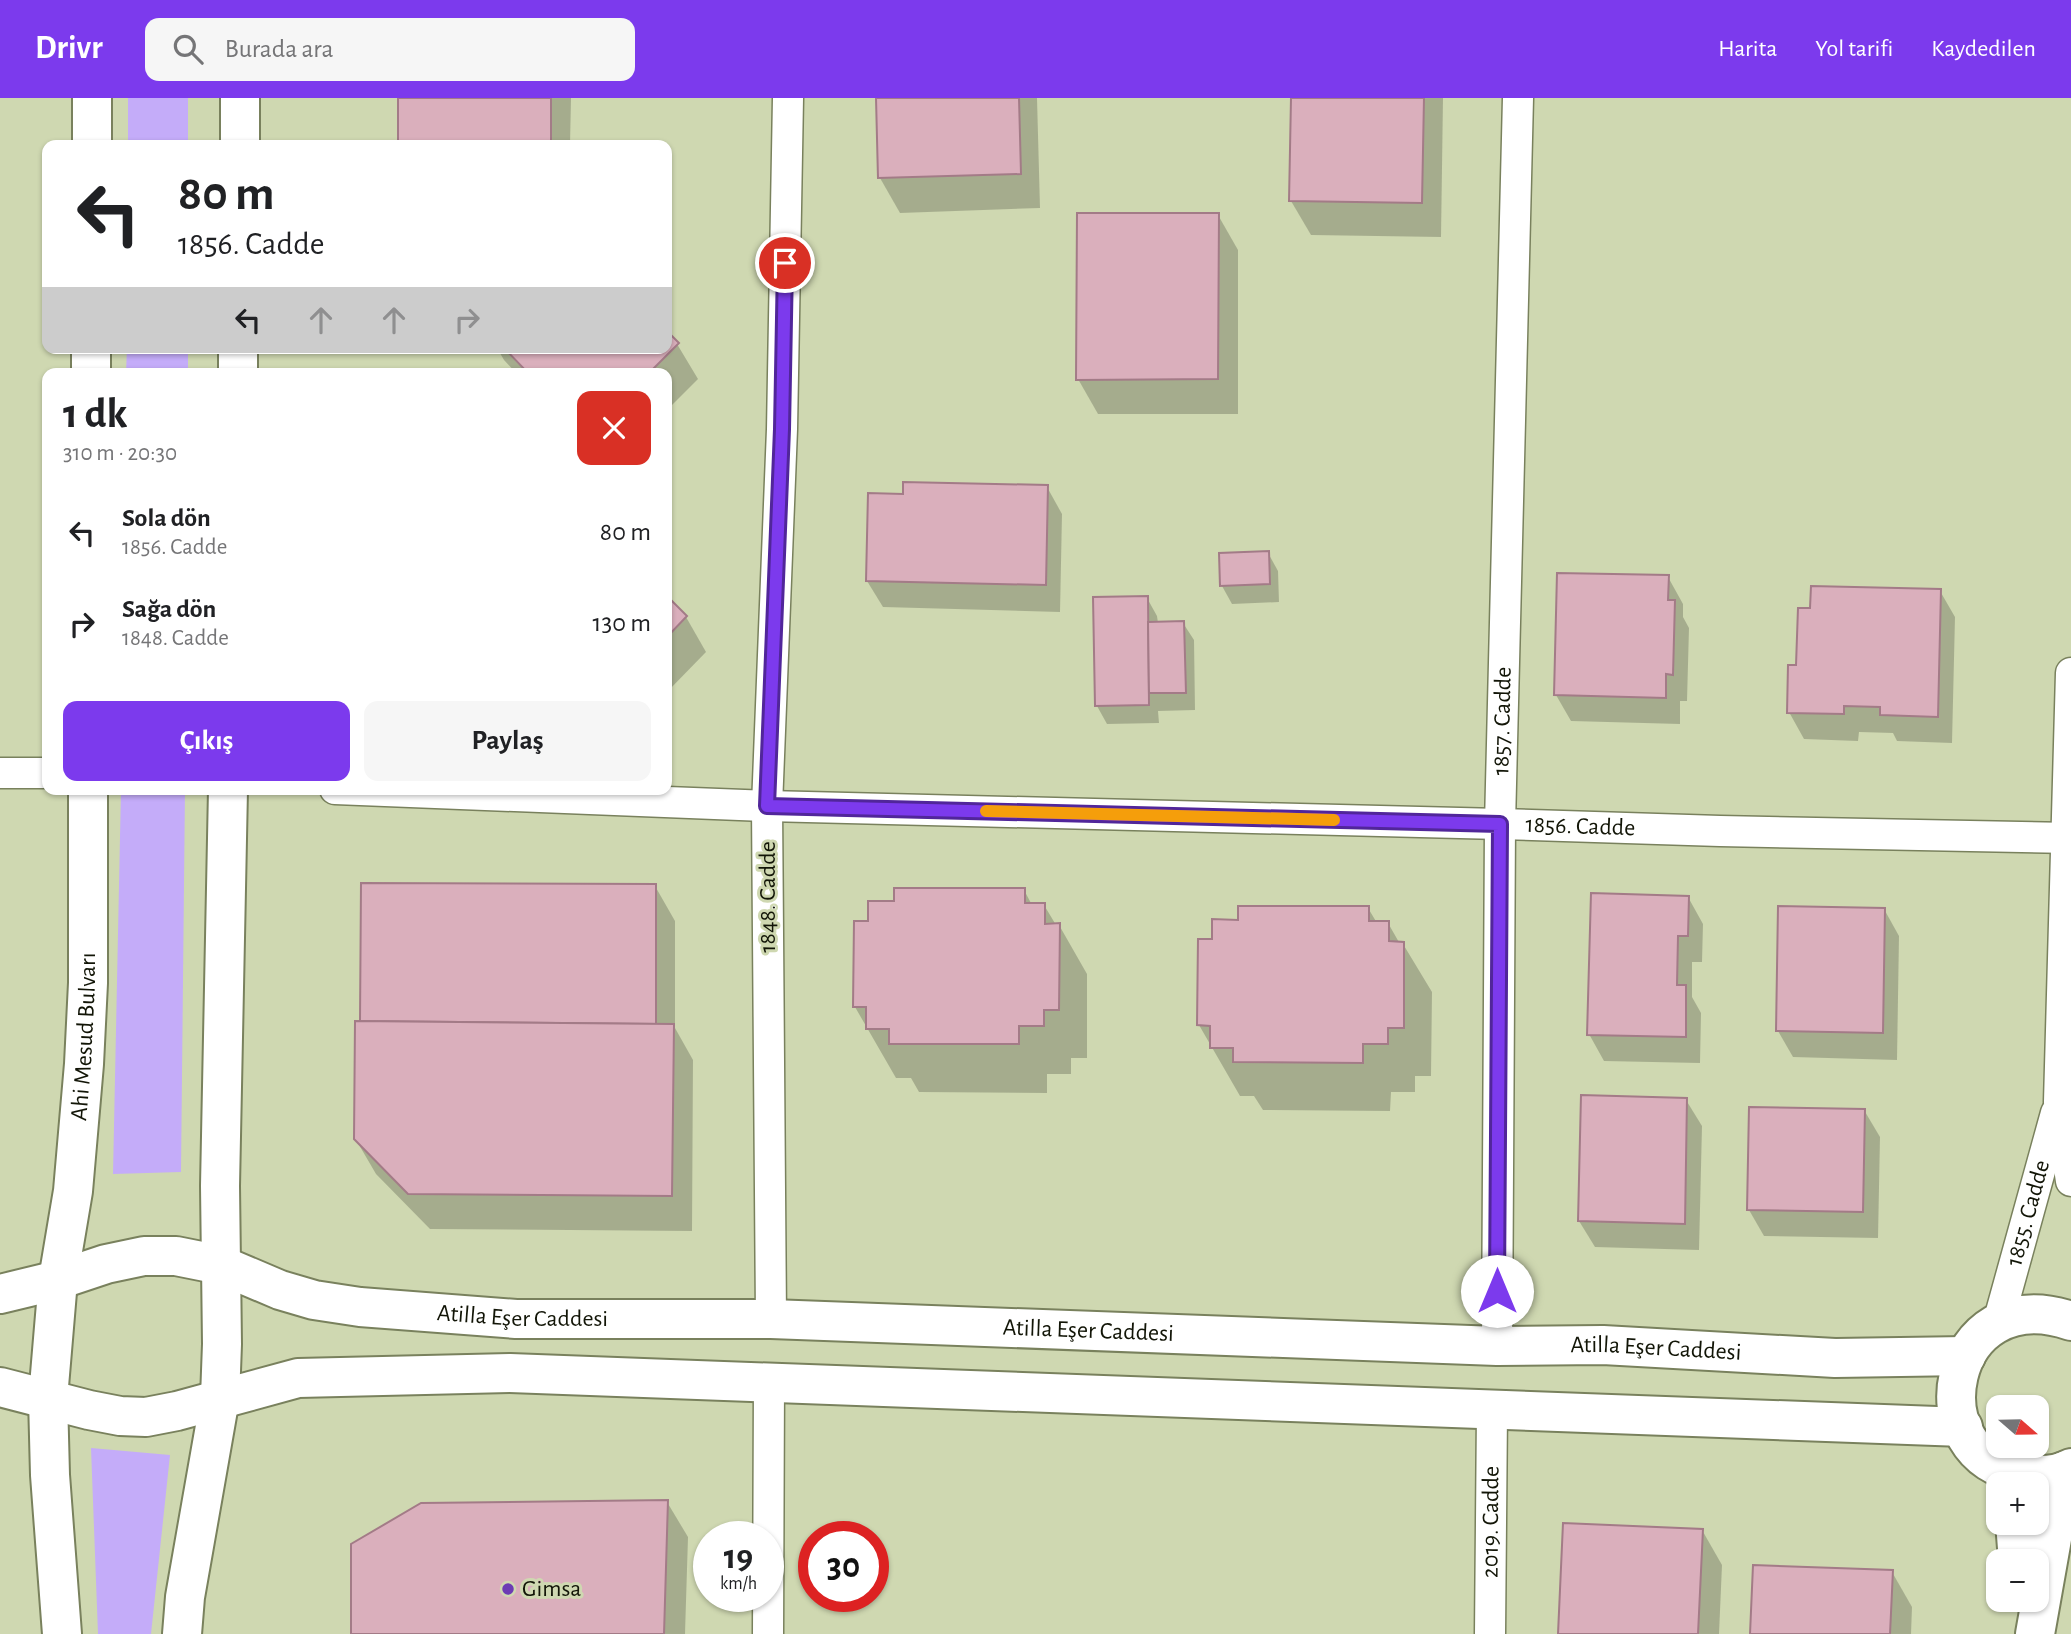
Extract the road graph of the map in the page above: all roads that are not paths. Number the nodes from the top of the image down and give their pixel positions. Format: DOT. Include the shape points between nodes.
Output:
graph roads {
  1 [pos="92,98"];
  2 [pos="240,98"];
  3 [pos="788,98"];
  4 [pos="1518,98"];
  5 [pos="92,140"];
  6 [pos="240,140"];
  7 [pos="2071,673"];
  8 [pos="0,773"];
  9 [pos="42,773"];
  10 [pos="88,795"];
  11 [pos="228,795"];
  12 [pos="487,795"];
  13 [pos="767,806"];
  14 [pos="1500,824"];
  15 [pos="2069,838"];
  16 [pos="2066,995"];
  17 [pos="2059,1102"];
  18 [pos="2071,1181"];
  19 [pos="220,1265"];
  20 [pos="58,1280"];
  21 [pos="0,1294"];
  22 [pos="771,1319"];
  23 [pos="2071,1321"];
  24 [pos="1998,1323"];
  25 [pos="1497,1346"];
  26 [pos="1966,1356"];
  27 [pos="769,1382"];
  28 [pos="0,1387"];
  29 [pos="48,1398"];
  30 [pos="220,1398"];
  31 [pos="1492,1410"];
  32 [pos="1963,1427"];
  33 [pos="2068,1469"];
  34 [pos="2003,1472"];
  35 [pos="2049,1474"];
  36 [pos="2022,1612"];
  37 [pos="62,1634"];
  38 [pos="181,1634"];
  39 [pos="768,1634"];
  40 [pos="1490,1634"];
  41 [pos="2024,1634"];
  42 [pos="2035,1634"];
  1 -- 5 [label="main road"];
  2 -- 6 [label="main road"];
  3 -- 13 [label="street, 1848. Cadde" via="782,429"];
  4 -- 14 [label="street, 1857. Cadde"];
  7 -- 15 [label="street, 1855. Cadde"];
  8 -- 9 [label="street"];
  10 -- 20 [label="main road, Ahi Mesud Bulvarı" via="84,1064 73,1191"];
  11 -- 19 [label="main road"];
  12 -- 13 [label="street, 1856. Cadde"];
  13 -- 14 [label="street, 1856. Cadde"];
  13 -- 22 [label="street, 1848. Cadde"];
  14 -- 15 [label="street, 1856. Cadde"];
  14 -- 25 [label="street, 1857. Cadde"];
  15 -- 16 [label="street, 1855. Cadde"];
  16 -- 17 [label="street, 1855. Cadde"];
  17 -- 18 [label="street, 1855. Cadde"];
  17 -- 24 [label="street, 1855. Cadde"];
  19 -- 20 [label="main road" via="176,1256 144,1256"];
  19 -- 22 [label="main road, Atilla Eşer Caddesi" via="314,1300 360,1307 516,1319"];
  19 -- 30 [label="main road"];
  20 -- 21 [label="main road"];
  20 -- 29 [label="main road, Ahi Mesud Bulvarı"];
  22 -- 25 [label="main road, Atilla Eşer Caddesi"];
  23 -- 24 [label="main road" via="2022,1314"];
  24 -- 26 [label="main road" via="1977,1339"];
  25 -- 26 [label="main road, Atilla Eşer Caddesi" via="1603,1345 1835,1358"];
  26 -- 32 [label="main road" via="1955,1386"];
  27 -- 30 [label="main road" via="510,1373 298,1378"];
  27 -- 31 [label="main road"];
  27 -- 39 [label="street"];
  28 -- 29 [label="main road"];
  29 -- 30 [label="main road" via="133,1416 177,1411"];
  29 -- 37 [label="main road, Ahi Mesud Bulvarı"];
  30 -- 38 [label="main road"];
  31 -- 32 [label="main road"];
  31 -- 40 [label="street, 2019. Cadde"];
  32 -- 34 [label="main road" via="1986,1459"];
  33 -- 35 [label="main road"];
  33 -- 42 [label="main road"];
  36 -- 41 [label="main road"];
}
